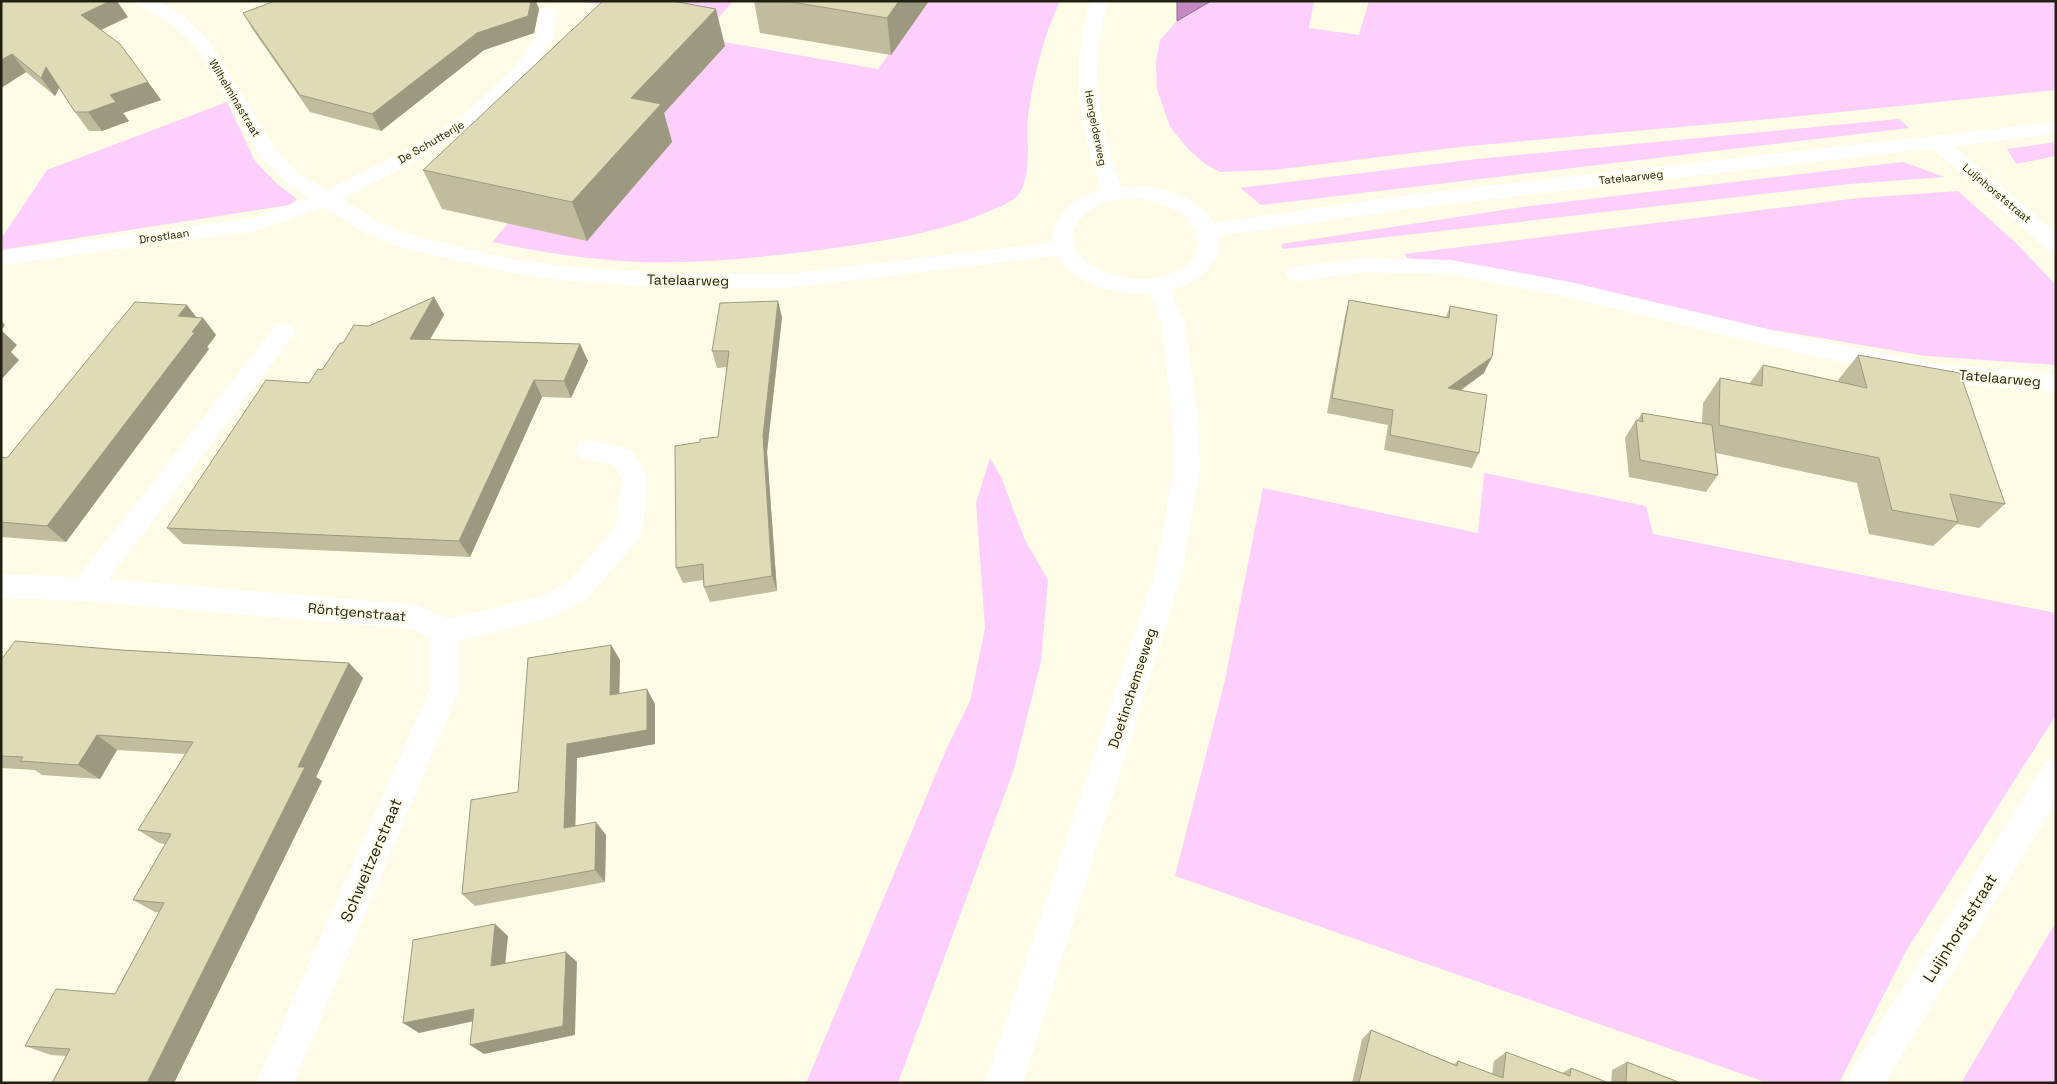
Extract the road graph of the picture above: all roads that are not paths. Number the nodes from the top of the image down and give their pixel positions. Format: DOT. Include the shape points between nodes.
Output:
graph roads {
  1 [pos="144,1"];
  2 [pos="1099,1"];
  3 [pos="548,12"];
  4 [pos="2056,128"];
  5 [pos="1938,142"];
  6 [pos="1114,194"];
  7 [pos="324,200"];
  8 [pos="1208,231"];
  9 [pos="2056,245"];
  10 [pos="1064,248"];
  11 [pos="1,258"];
  12 [pos="1297,274"];
  13 [pos="1158,285"];
  14 [pos="284,331"];
  15 [pos="2056,383"];
  16 [pos="589,450"];
  17 [pos="3,589"];
  18 [pos="85,589"];
  19 [pos="444,632"];
  20 [pos="2056,773"];
  21 [pos="275,1083"];
  22 [pos="1004,1083"];
  23 [pos="1864,1083"];
  1 -- 7 [label="street, Wilhelminastraat" via="176,19 202,43 267,152 292,178"];
  2 -- 6 [label="street, Hengelderweg" via="1090,36 1087,94 1104,168"];
  3 -- 7 [label="street, De Schutterije" via="544,38 522,72 468,121 409,157"];
  4 -- 5 [label="street, Tatelaarweg"];
  5 -- 8 [label="street, Tatelaarweg" via="1408,202"];
  5 -- 9 [label="street, Luijnhorststraat"];
  6 -- 8 [label="street" via="1138,192 1182,204 1198,216"];
  6 -- 10 [label="street" via="1089,201 1071,214 1062,230"];
  7 -- 10 [label="street, Tatelaarweg" via="373,228 411,243 512,266 621,278 788,281"];
  7 -- 11 [label="street, Drostlaan" via="256,224"];
  8 -- 13 [label="street" via="1210,245 1205,258 1194,270 1178,280"];
  10 -- 13 [label="street" via="1072,261 1100,279 1118,284"];
  12 -- 15 [label="street, Tatelaarweg" via="1363,266 1451,267 1570,290 1804,346 1936,373"];
  13 -- 22 [label="street, Doetinchemseweg" via="1172,324 1185,425 1187,470 1168,575"];
  14 -- 18 [label="street"];
  16 -- 19 [label="street" via="623,457 635,478 629,530 577,591 546,607"];
  17 -- 18 [label="street, Röntgenstraat"];
  18 -- 19 [label="street, Röntgenstraat" via="416,617"];
  19 -- 21 [label="street, Schweitzerstraat" via="444,691"];
  20 -- 23 [label="street, Luijnhorststraat"];
}
